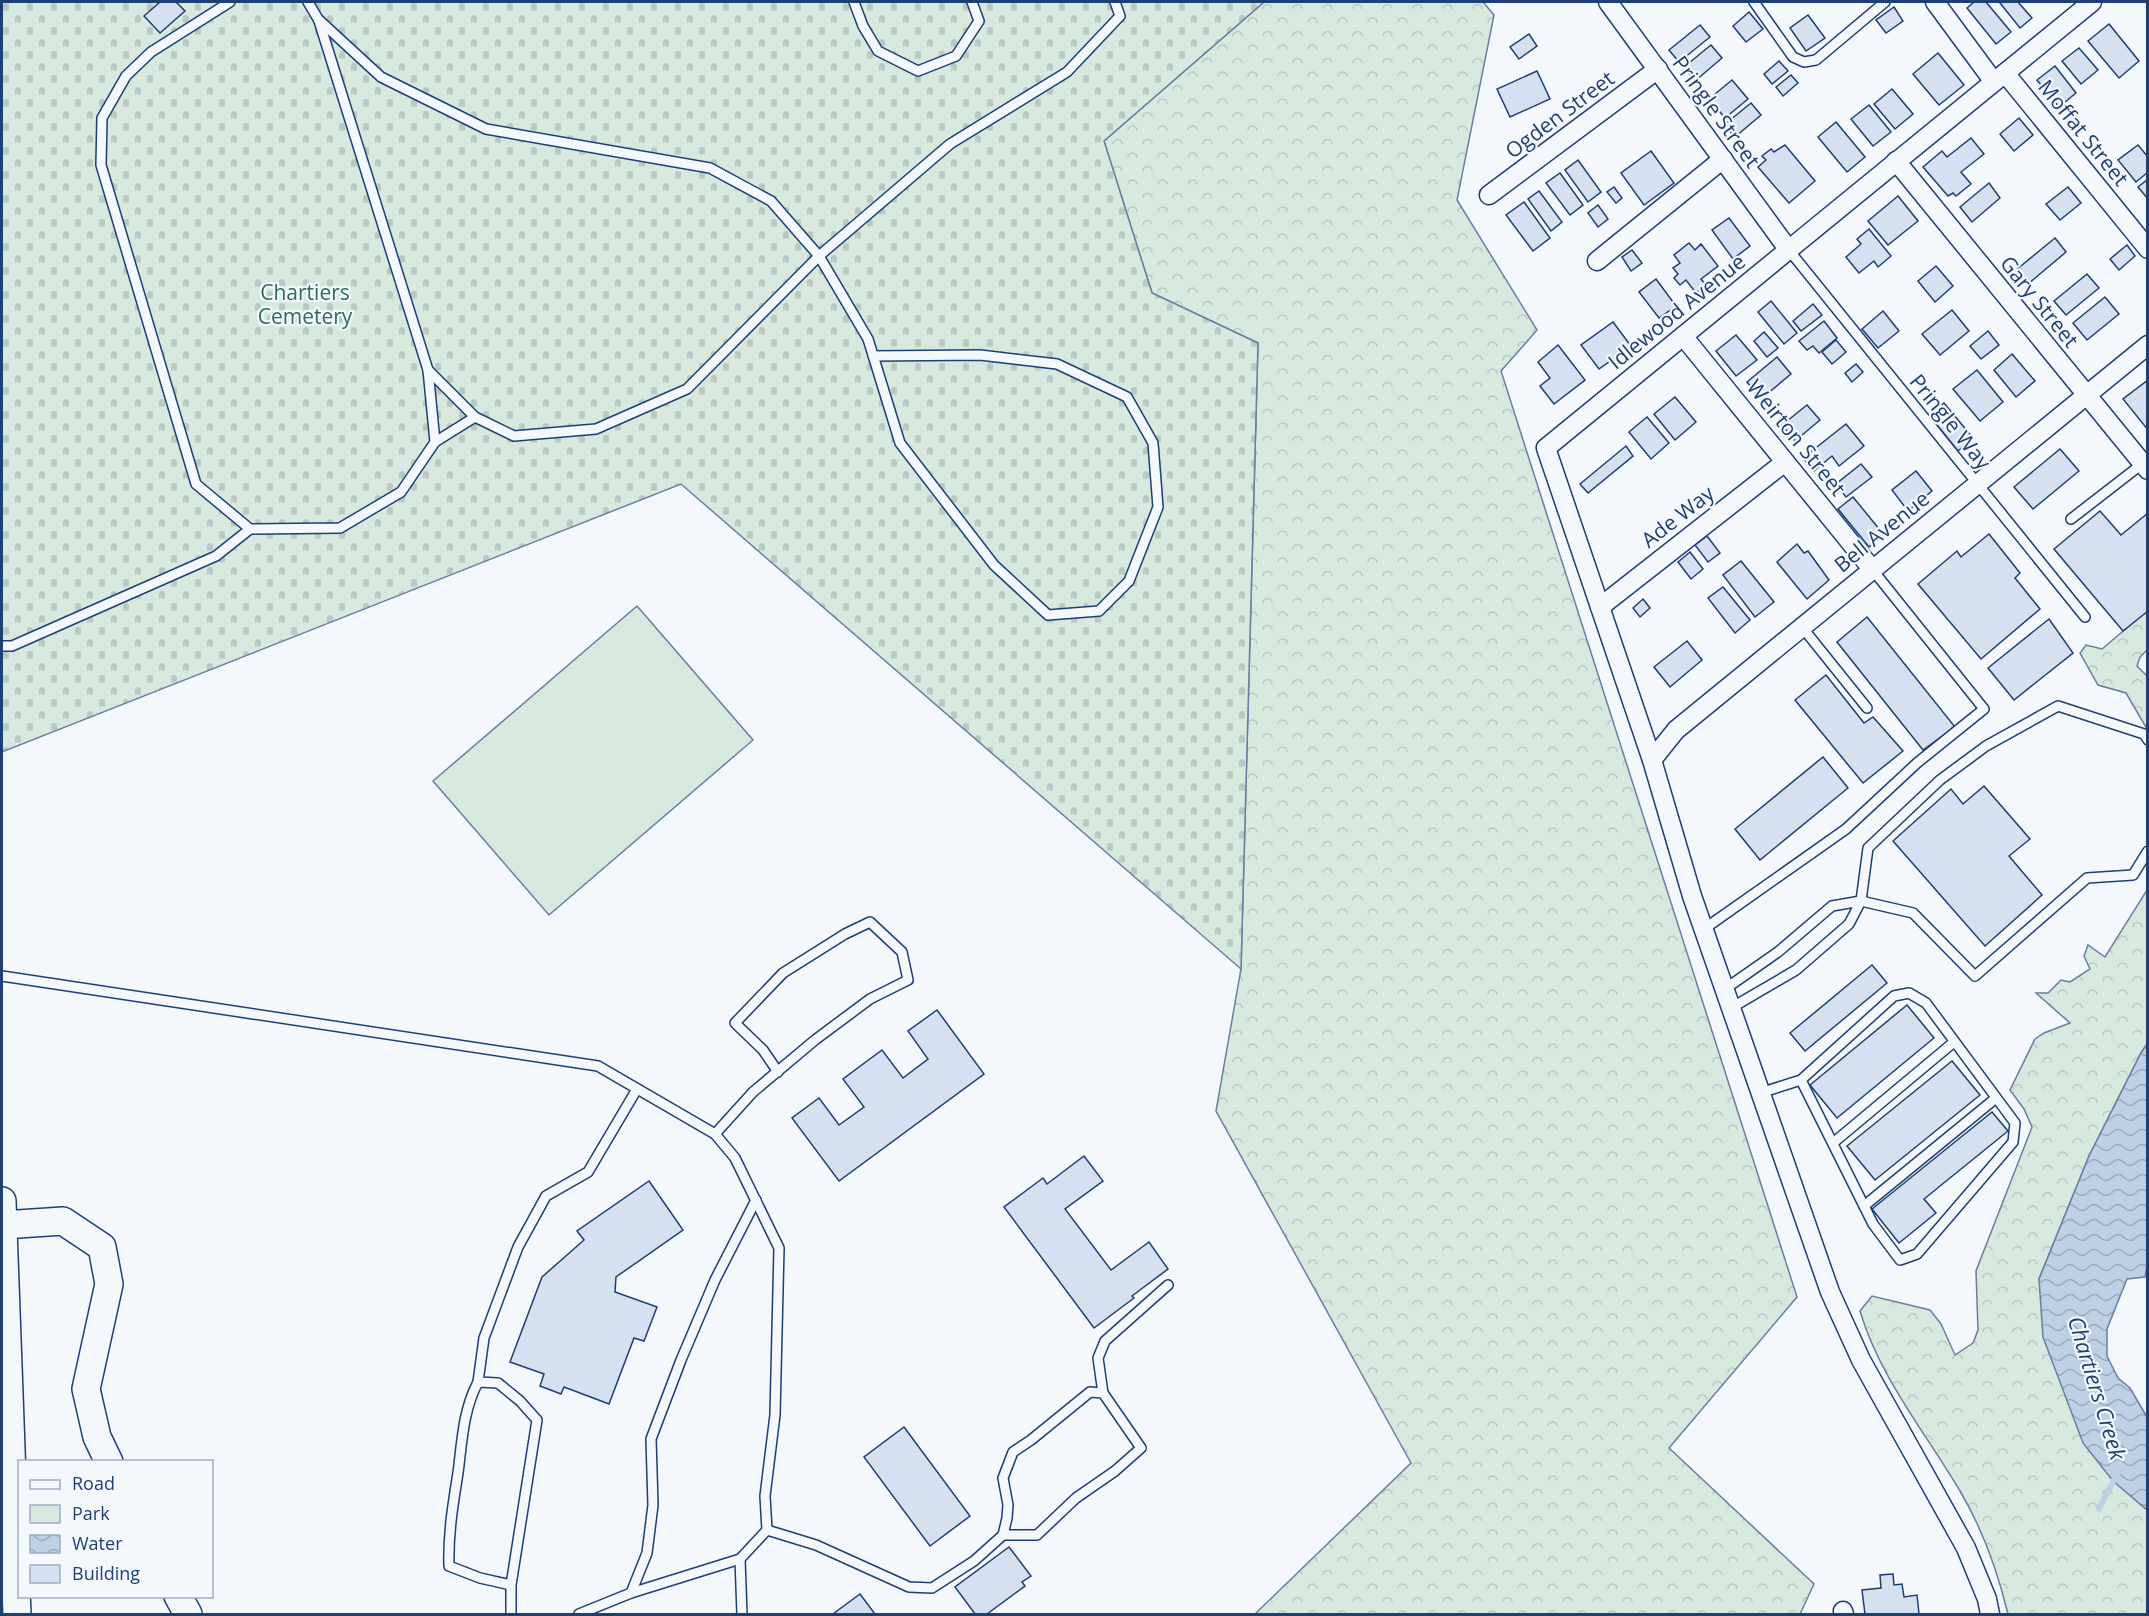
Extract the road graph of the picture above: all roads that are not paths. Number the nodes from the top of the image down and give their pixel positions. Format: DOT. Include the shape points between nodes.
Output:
graph roads {
  1 [pos="230,2"];
  2 [pos="308,2"];
  3 [pos="854,2"];
  4 [pos="972,2"];
  5 [pos="1115,2"];
  6 [pos="1608,2"];
  7 [pos="1754,2"];
  8 [pos="1885,2"];
  9 [pos="1935,2"];
  10 [pos="2092,2"];
  11 [pos="318,19"];
  12 [pos="1658,69"];
  13 [pos="2000,77"];
  14 [pos="1723,159"];
  15 [pos="1896,161"];
  16 [pos="1489,195"];
  17 [pos="1788,249"];
  18 [pos="2148,249"];
  19 [pos="819,256"];
  20 [pos="1597,261"];
  21 [pos="1683,336"];
  22 [pos="2148,345"];
  23 [pos="873,356"];
  24 [pos="428,370"];
  25 [pos="2086,395"];
  26 [pos="475,417"];
  27 [pos="435,442"];
  28 [pos="1785,462"];
  29 [pos="2145,467"];
  30 [pos="1977,484"];
  31 [pos="2071,519"];
  32 [pos="250,529"];
  33 [pos="1872,570"];
  34 [pos="1600,607"];
  35 [pos="2085,617"];
  36 [pos="1802,627"];
  37 [pos="2,646"];
  38 [pos="1867,708"];
  39 [pos="2148,740"];
  40 [pos="1652,760"];
  41 [pos="2148,851"];
  42 [pos="1861,901"];
  43 [pos="1704,929"];
  44 [pos="2,976"];
  45 [pos="1725,989"];
  46 [pos="1731,1008"];
  47 [pos="1954,1041"];
  48 [pos="778,1072"];
  49 [pos="1801,1080"];
  50 [pos="637,1089"];
  51 [pos="1760,1093"];
  52 [pos="1996,1098"];
  53 [pos="715,1134"];
  54 [pos="1833,1143"];
  55 [pos="756,1200"];
  56 [pos="1864,1206"];
  57 [pos="2,1213"];
  58 [pos="1168,1285"];
  59 [pos="3,1288"];
  60 [pos="478,1382"];
  61 [pos="1103,1393"];
  62 [pos="109,1460"];
  63 [pos="6,1471"];
  64 [pos="7,1523"];
  65 [pos="768,1530"];
  66 [pos="1002,1535"];
  67 [pos="740,1559"];
  68 [pos="511,1585"];
  69 [pos="631,1593"];
  70 [pos="179,1598"];
  71 [pos="16,1614"];
  72 [pos="188,1614"];
  73 [pos="511,1614"];
  74 [pos="579,1614"];
  75 [pos="742,1614"];
  76 [pos="1990,1614"];
  1 -- 32 [label="lane" via="151,52 126,76 102,118 102,165 196,484"];
  2 -- 11 [label="lane"];
  3 -- 4 [label="lane" via="862,26 878,51 918,71 956,56 979,21"];
  5 -- 19 [label="lane" via="1120,16 1067,72 950,144"];
  6 -- 12 [label="street, Pringle Street"];
  7 -- 8 [label="lane" via="1793,57 1804,62 1816,60"];
  9 -- 13 [label="street, Moffat Street"];
  10 -- 13 [label="street, Idlewood Avenue"];
  11 -- 19 [label="lane" via="381,76 486,129 710,168 771,201"];
  11 -- 24 [label="lane"];
  12 -- 14 [label="street, Pringle Street"];
  12 -- 16 [label="street, Ogden Street"];
  13 -- 15 [label="street, Idlewood Avenue"];
  13 -- 18 [label="street, Moffat Street"];
  14 -- 17 [label="street, Pringle Street"];
  14 -- 20 [label="street"];
  15 -- 17 [label="street, Idlewood Avenue"];
  15 -- 25 [label="street, Gary Street"];
  17 -- 21 [label="street, Idlewood Avenue"];
  17 -- 30 [label="lane, Pringle Way"];
  19 -- 23 [label="lane" via="868,339"];
  19 -- 26 [label="lane" via="687,390 596,429 514,436"];
  21 -- 28 [label="street, Weirton Street"];
  21 -- 34 [label="street, Idlewood Avenue" via="1546,448"];
  22 -- 25 [label="street, Bell Avenue"];
  23 -- 23 [label="lane" via="980,355 1057,364 1127,397 1153,443 1158,507 1129,581 1099,611 1048,615 994,565 900,443"];
  24 -- 26 [label="lane"];
  24 -- 27 [label="lane"];
  25 -- 29 [label="street, Gary Street"];
  25 -- 30 [label="street, Bell Avenue"];
  26 -- 27 [label="lane"];
  27 -- 32 [label="lane" via="401,492 340,528"];
  28 -- 33 [label="street, Weirton Street"];
  28 -- 34 [label="street, Ade Way"];
  29 -- 31 [label="lane"];
  30 -- 33 [label="street, Bell Avenue"];
  30 -- 35 [label="lane, Pringle Way"];
  32 -- 37 [label="lane" via="216,556 12,646"];
  33 -- 36 [label="street, Bell Avenue"];
  33 -- 43 [label="lane" via="1984,710 1917,763 1846,830"];
  34 -- 40 [label="street, Idlewood Avenue"];
  36 -- 38 [label="lane"];
  36 -- 40 [label="street, Bell Avenue" via="1676,730"];
  39 -- 42 [label="lane" via="2144,734 2058,706 1986,746 1940,780 1868,848"];
  40 -- 43 [label="street, Idlewood Avenue"];
  41 -- 42 [label="lane" via="2133,874 2087,878 1975,976 1913,913"];
  42 -- 45 [label="lane" via="1832,906 1778,952"];
  42 -- 46 [label="lane" via="1849,924 1796,970"];
  43 -- 45 [label="street, Idlewood Avenue"];
  44 -- 50 [label="lane" via="598,1066"];
  45 -- 46 [label="street, Idlewood Avenue"];
  46 -- 51 [label="street, Idlewood Avenue"];
  47 -- 49 [label="lane" via="1926,1003 1910,993 1894,996"];
  47 -- 52 [label="lane"];
  47 -- 54 [label="lane"];
  48 -- 48 [label="lane" via="870,999 908,980 902,952 870,922 783,973 735,1023 763,1050"];
  48 -- 53 [label="lane" via="753,1092"];
  49 -- 51 [label="lane"];
  49 -- 54 [label="lane"];
  50 -- 53 [label="lane"];
  50 -- 60 [label="lane" via="588,1172 546,1196 518,1247 484,1338"];
  51 -- 76 [label="street, Idlewood Avenue" via="1830,1292 1861,1360 1966,1548"];
  52 -- 56 [label="lane"];
  52 -- 56 [label="lane" via="2015,1123 2013,1142 1917,1254 1900,1260"];
  53 -- 55 [label="lane" via="735,1158"];
  54 -- 56 [label="lane"];
  55 -- 65 [label="lane" via="780,1256 775,1415 765,1496"];
  55 -- 69 [label="lane" via="715,1280 651,1439 652,1505 647,1553"];
  57 -- 59 [label="main road"];
  57 -- 62 [label="main road" via="63,1221 102,1247 109,1284 86,1389 97,1437"];
  58 -- 61 [label="lane" via="1105,1341 1098,1358"];
  59 -- 63 [label="main road"];
  60 -- 68 [label="lane" via="498,1383 537,1420"];
  60 -- 68 [label="lane" via="470,1397 463,1431 448,1541 449,1566"];
  61 -- 66 [label="lane" via="1090,1392 1012,1452 1004,1478 1008,1504"];
  61 -- 66 [label="lane" via="1141,1448 1076,1498 1037,1535"];
  63 -- 64 [label="main road"];
  64 -- 71 [label="main road"];
  65 -- 66 [label="lane" via="816,1545 909,1587 932,1588 974,1561"];
  65 -- 67 [label="lane"];
  67 -- 69 [label="lane"];
  67 -- 75 [label="lane"];
  68 -- 73 [label="lane"];
  69 -- 74 [label="lane"];
  70 -- 72 [label="main road"];
}
